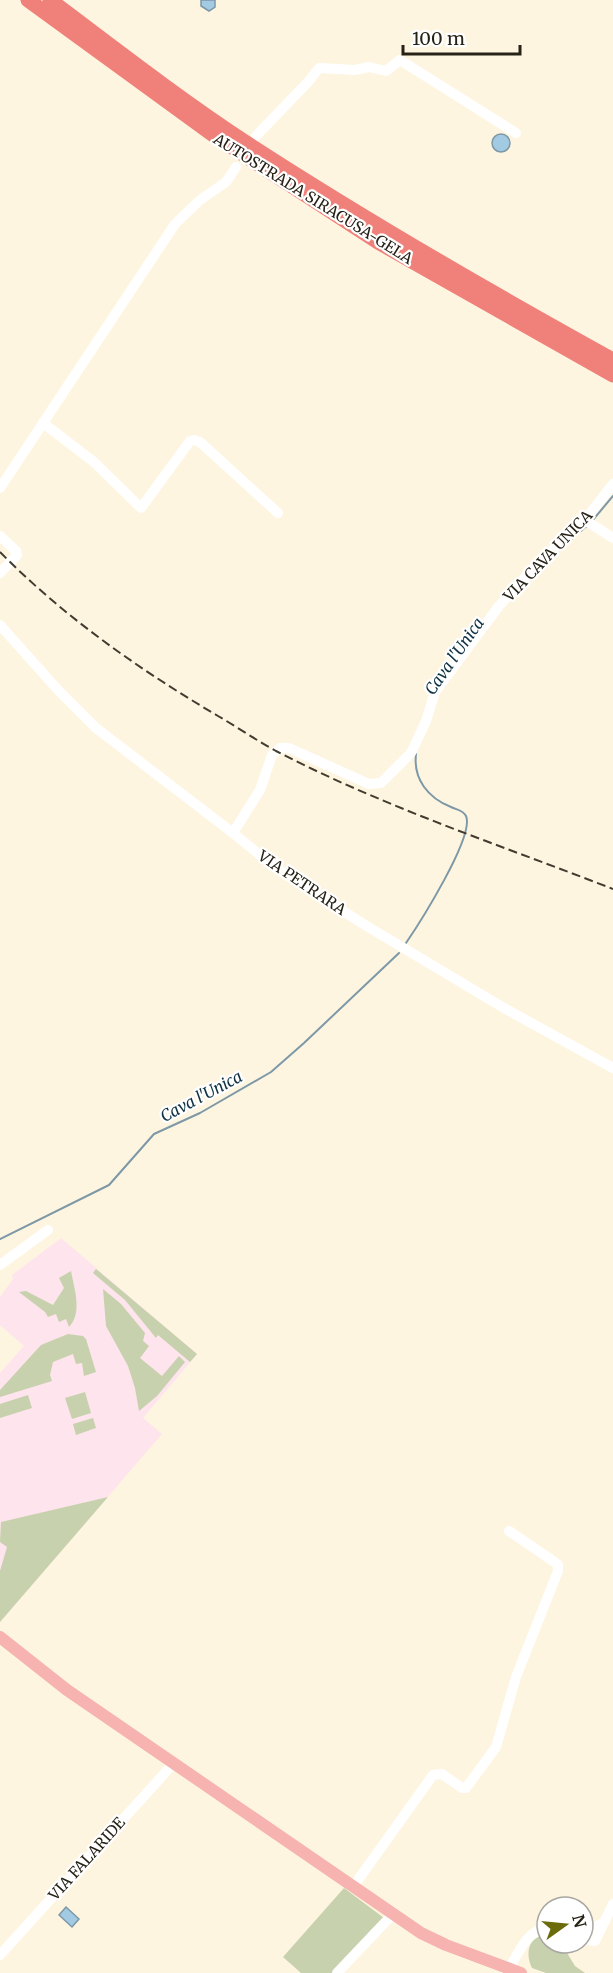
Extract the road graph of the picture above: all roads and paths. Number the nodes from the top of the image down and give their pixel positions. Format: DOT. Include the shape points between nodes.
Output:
graph roads {
  1 [pos="28,0"];
  2 [pos="50,0"];
  3 [pos="516,133"];
  4 [pos="256,136"];
  5 [pos="236,167"];
  6 [pos="613,360"];
  7 [pos="613,375"];
  8 [pos="43,423"];
  9 [pos="613,484"];
  10 [pos="0,488"];
  11 [pos="278,513"];
  12 [pos="585,520"];
  13 [pos="0,536"];
  14 [pos="613,538"];
  15 [pos="0,573"];
  16 [pos="0,625"];
  17 [pos="233,833"];
  18 [pos="613,1068"];
  19 [pos="48,1230"];
  20 [pos="0,1265"];
  21 [pos="509,1531"];
  22 [pos="0,1629"];
  23 [pos="0,1637"];
  24 [pos="22,1654"];
  25 [pos="174,1763"];
  26 [pos="353,1887"];
  27 [pos="613,1904"];
  28 [pos="393,1914"];
  29 [pos="604,1923"];
  30 [pos="595,1926"];
  31 [pos="535,1933"];
  32 [pos="595,1941"];
  33 [pos="0,1955"];
  34 [pos="512,1972"];
  35 [pos="337,1973"];
  1 -- 7 [label="highway, AUTOSTRADA SIRACUSA-GELA" via="212,134 378,242"];
  2 -- 6 [label="highway, AUTOSTRADA SIRACUSA-GELA" via="160,83 334,199"];
  3 -- 4 [label="street" via="400,60 386,71 369,67 319,68"];
  5 -- 8 [label="street" via="226,182 175,224"];
  8 -- 10 [label="street"];
  8 -- 11 [label="street" via="94,462 141,508 194,440"];
  9 -- 12 [label="street, VIA CAVA UNICA"];
  12 -- 14 [label="street"];
  12 -- 17 [label="street, VIA CAVA UNICA" via="499,606 435,692 411,753 381,783 369,784 289,748 280,748"];
  13 -- 15 [label="street" via="17,555"];
  16 -- 17 [label="street, VIA PETRARA" via="96,728"];
  17 -- 18 [label="street, VIA PETRARA" via="277,869 364,925"];
  19 -- 20 [label="street"];
  21 -- 26 [label="street" via="558,1565 558,1571 516,1677 496,1747 466,1788 442,1774 433,1775"];
  22 -- 24 [label="main road"];
  23 -- 24 [label="main road"];
  24 -- 25 [label="main road"];
  25 -- 26 [label="main road"];
  25 -- 33 [label="street, VIA FALARIDE"];
  26 -- 28 [label="main road"];
  27 -- 29 [label="street"];
  28 -- 34 [label="main road" via="435,1940"];
  28 -- 35 [label="street"];
  29 -- 30 [label="street"];
  29 -- 32 [label="street"];
  31 -- 34 [label="street" via="526,1940"];
}
